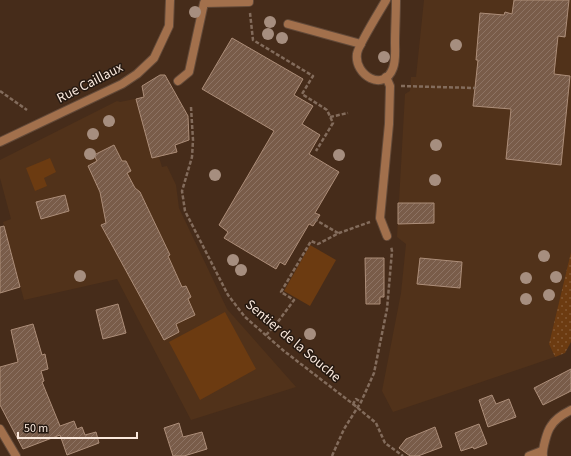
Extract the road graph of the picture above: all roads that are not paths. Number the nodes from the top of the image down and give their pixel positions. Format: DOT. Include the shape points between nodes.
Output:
graph roads {
  1 [pos="170,0"];
  2 [pos="386,0"];
  3 [pos="396,0"];
  4 [pos="249,1"];
  5 [pos="288,24"];
  6 [pos="362,44"];
  7 [pos="386,77"];
  8 [pos="178,81"];
  9 [pos="0,142"];
  10 [pos="387,236"];
  11 [pos="571,410"];
  12 [pos="0,429"];
  13 [pos="543,454"];
  14 [pos="16,456"];
  15 [pos="529,456"];
  1 -- 9 [label="street, Rue Caillaux" via="169,26 154,58 137,74 122,84"];
  2 -- 6 [label="street"];
  3 -- 7 [label="street" via="395,58 393,69"];
  4 -- 8 [label="street" via="204,3 189,72"];
  5 -- 6 [label="street"];
  6 -- 7 [label="street" via="356,53 359,67 369,78 377,81"];
  7 -- 10 [label="street" via="390,86 390,124 380,218"];
  11 -- 13 [label="street" via="551,426"];
  12 -- 14 [label="street"];
  13 -- 15 [label="street"];
}
